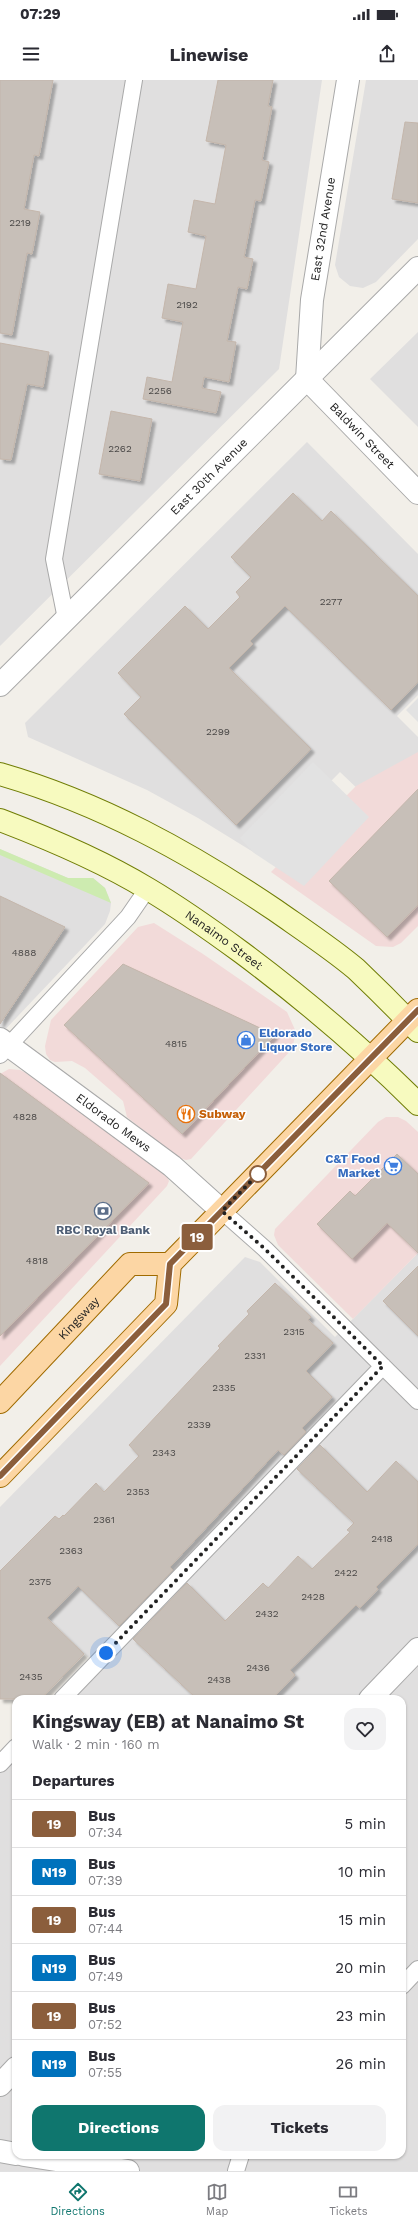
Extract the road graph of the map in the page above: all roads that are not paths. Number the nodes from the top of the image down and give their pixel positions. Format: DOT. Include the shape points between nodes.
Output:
graph roads {
  1 [pos="134,80"];
  2 [pos="348,80"];
  3 [pos="418,268"];
  4 [pos="307,378"];
  5 [pos="418,493"];
  6 [pos="66,619"];
  7 [pos="0,684"];
  8 [pos="0,774"];
  9 [pos="0,820"];
  10 [pos="148,888"];
  11 [pos="415,1020"];
  12 [pos="3,1047"];
  13 [pos="371,1058"];
  14 [pos="418,1104"];
  15 [pos="222,1211"];
  16 [pos="170,1264"];
  17 [pos="383,1366"];
  18 [pos="418,1401"];
  19 [pos="0,1402"];
  20 [pos="0,1476"];
  21 [pos="418,1649"];
  22 [pos="66,1695"];
  23 [pos="374,1695"];
  24 [pos="12,1751"];
  25 [pos="0,1764"];
  26 [pos="418,1969"];
  27 [pos="406,1982"];
  28 [pos="12,2072"];
  29 [pos="0,2085"];
  30 [pos="0,2151"];
  31 [pos="12,2153"];
  32 [pos="50,2159"];
  33 [pos="240,2159"];
  34 [pos="128,2171"];
  35 [pos="236,2171"];
  1 -- 6 [label="lane" via="54,559"];
  2 -- 4 [label="street, East 32nd Avenue" via="312,300"];
  3 -- 4 [label="street, East 30th Avenue"];
  4 -- 5 [label="street, Baldwin Street"];
  4 -- 6 [label="street, East 30th Avenue"];
  6 -- 7 [label="street, East 30th Avenue"];
  8 -- 11 [label="street" via="56,792 111,814 215,870 304,930"];
  9 -- 10 [label="street, Nanaimo Street" via="42,836"];
  10 -- 12 [label="lane" via="128,917"];
  10 -- 13 [label="street, Nanaimo Street" via="283,984"];
  11 -- 13 [label="main road"];
  12 -- 15 [label="street, Eldorado Mews" via="172,1166"];
  13 -- 14 [label="street, Nanaimo Street"];
  13 -- 15 [label="main road"];
  15 -- 16 [label="main road"];
  15 -- 17 [label="lane" via="265,1249"];
  16 -- 19 [label="main road, Kingsway" via="130,1264"];
  16 -- 20 [label="main road" via="166,1304"];
  17 -- 18 [label="lane"];
  17 -- 22 [label="lane"];
  21 -- 23 [label="street"];
  24 -- 25 [label="lane"];
  26 -- 27 [label="lane"];
  28 -- 29 [label="street"];
  30 -- 31 [label="street"];
  32 -- 34 [label="street"];
  33 -- 35 [label="lane"];
}
